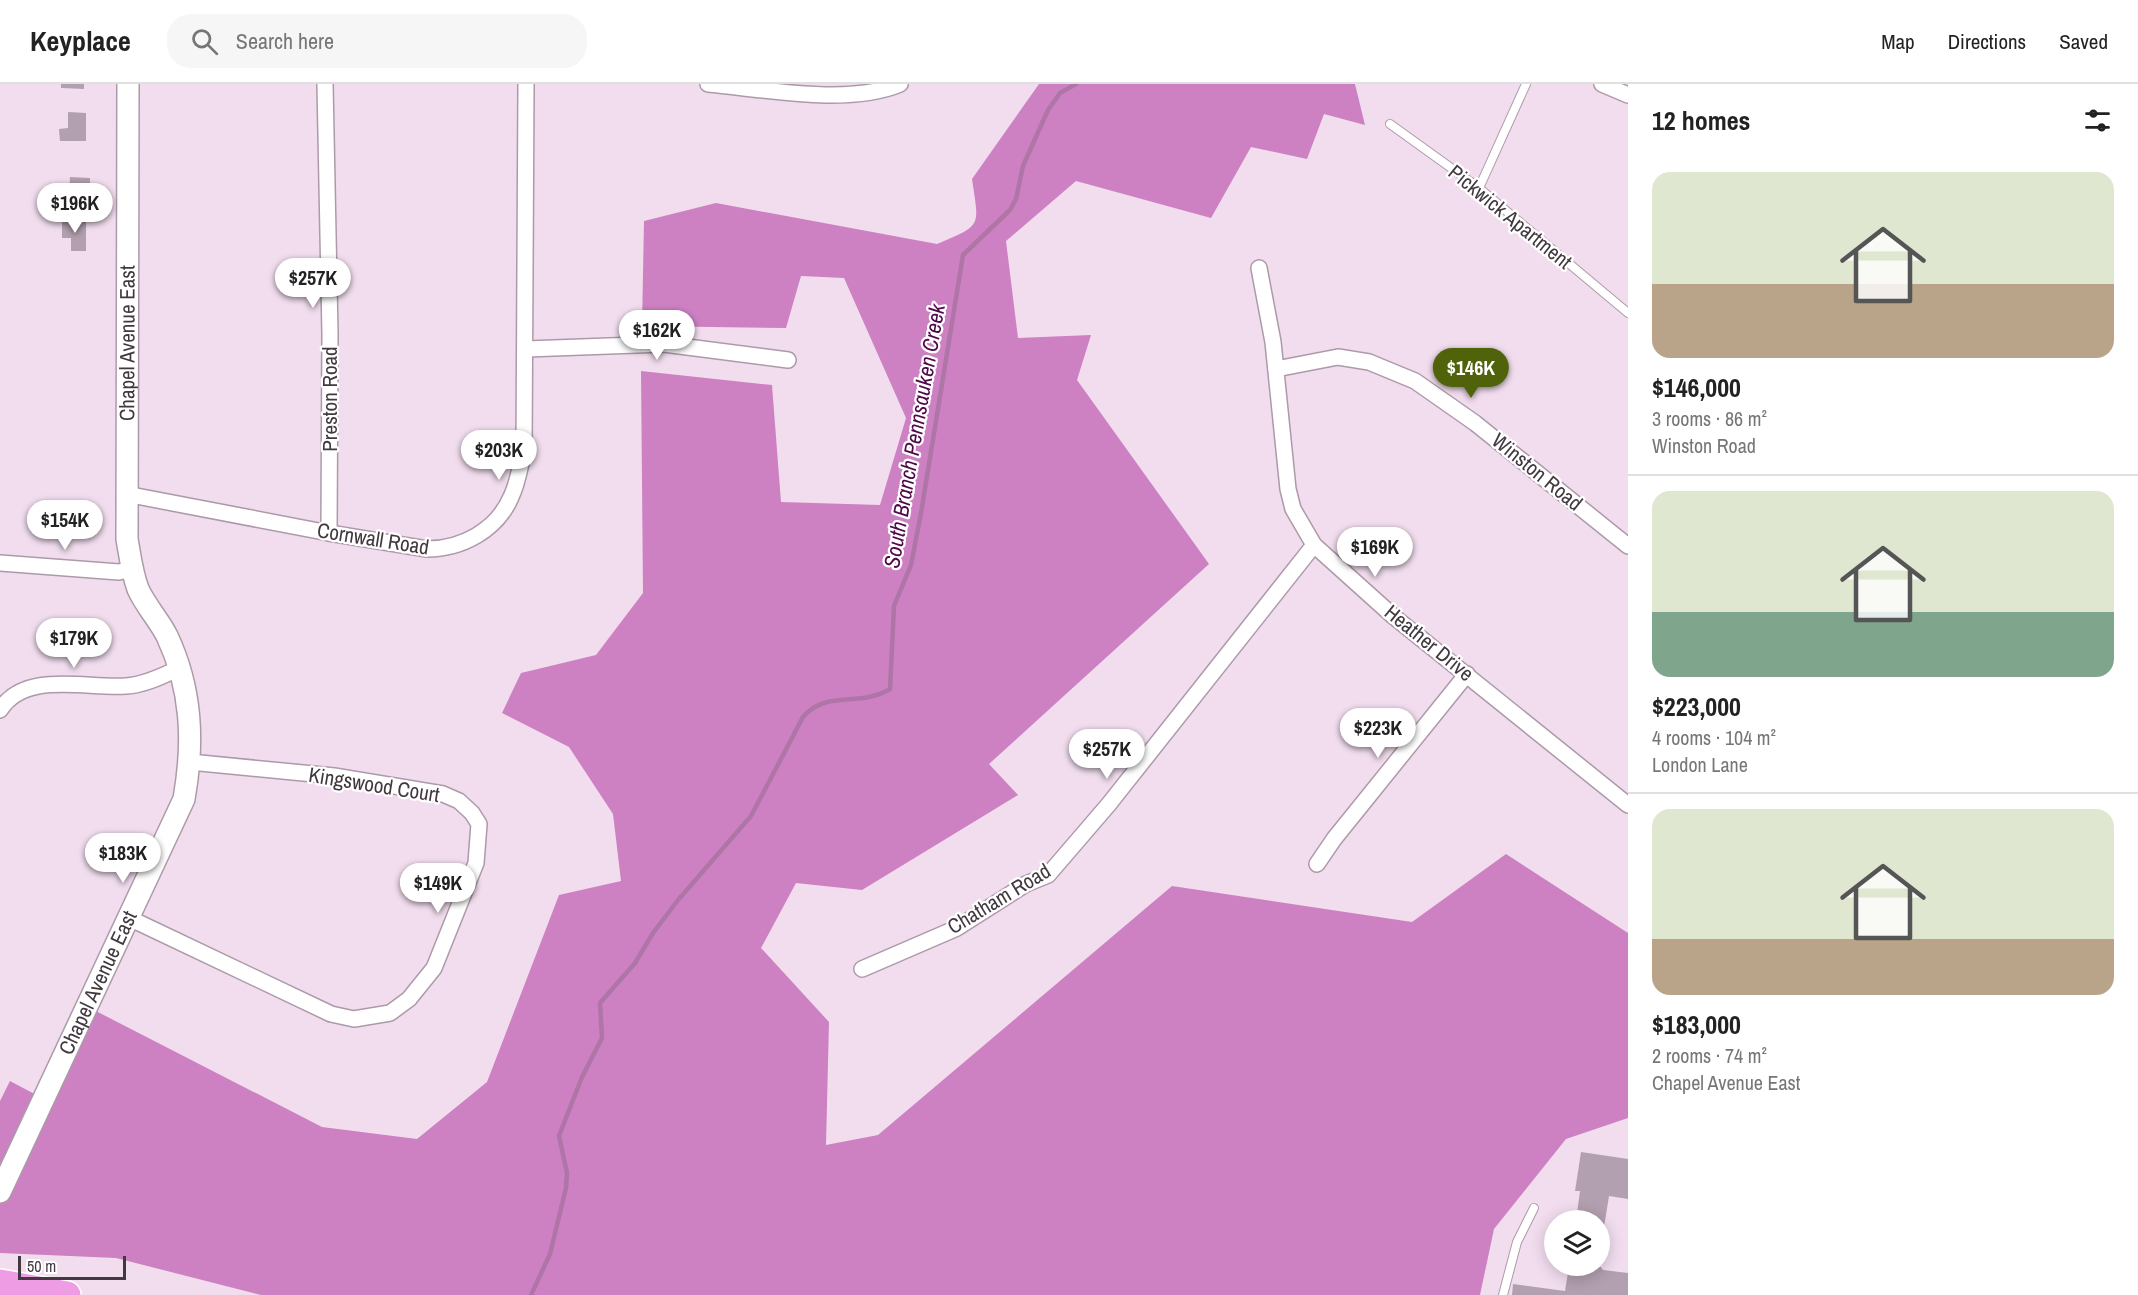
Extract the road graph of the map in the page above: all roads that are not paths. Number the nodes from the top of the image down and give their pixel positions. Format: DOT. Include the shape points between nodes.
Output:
graph roads {
  1 [pos="128,84"];
  2 [pos="325,84"];
  3 [pos="526,84"];
  4 [pos="708,84"];
  5 [pos="900,84"];
  6 [pos="1526,84"];
  7 [pos="1602,84"];
  8 [pos="1628,95"];
  9 [pos="1390,124"];
  10 [pos="1479,188"];
  11 [pos="1258,268"];
  12 [pos="1628,313"];
  13 [pos="526,349"];
  14 [pos="788,360"];
  15 [pos="1276,369"];
  16 [pos="126,494"];
  17 [pos="329,533"];
  18 [pos="1314,545"];
  19 [pos="1628,546"];
  20 [pos="0,563"];
  21 [pos="132,569"];
  22 [pos="179,668"];
  23 [pos="1467,674"];
  24 [pos="0,710"];
  25 [pos="190,762"];
  26 [pos="1628,805"];
  27 [pos="1317,864"];
  28 [pos="129,918"];
  29 [pos="862,969"];
  30 [pos="0,1192"];
  31 [pos="1534,1208"];
  32 [pos="0,1282"];
  33 [pos="66,1295"];
  34 [pos="1503,1295"];
  1 -- 16 [label="street, Chapel Avenue East"];
  2 -- 17 [label="street, Preston Road"];
  3 -- 13 [label="street, Cornwall Road"];
  4 -- 5 [label="street" via="836,95 871,93"];
  6 -- 10 [label="lane"];
  7 -- 8 [label="street"];
  9 -- 10 [label="lane, Pickwick Apartment"];
  10 -- 12 [label="lane, Pickwick Apartment"];
  11 -- 15 [label="street, Heather Drive"];
  13 -- 14 [label="street" via="664,344"];
  13 -- 17 [label="street, Cornwall Road" via="524,451 512,497 486,529 470,541 440,549"];
  15 -- 18 [label="street, Heather Drive" via="1288,489 1293,509"];
  15 -- 19 [label="street, Winston Road" via="1338,357 1369,362 1415,381 1490,434"];
  16 -- 17 [label="street, Cornwall Road"];
  16 -- 21 [label="street, Chapel Avenue East"];
  18 -- 23 [label="street, Heather Drive"];
  18 -- 29 [label="street, Chatham Road" via="1048,875 1026,884 957,928"];
  20 -- 21 [label="street" via="119,572"];
  21 -- 22 [label="street, Chapel Avenue East" via="139,591 166,635"];
  22 -- 24 [label="street" via="129,686 36,686 15,693"];
  22 -- 25 [label="street, Chapel Avenue East" via="191,725"];
  23 -- 26 [label="street, Heather Drive"];
  23 -- 27 [label="street"];
  25 -- 28 [label="street, Chapel Avenue East" via="184,799"];
  25 -- 28 [label="street, Kingswood Court" via="334,776 443,794 459,801 479,824 476,863 434,968 409,999 390,1014 374,1018 331,1014"];
  28 -- 30 [label="street, Chapel Avenue East"];
  31 -- 34 [label="lane" via="1517,1242"];
  32 -- 33 [label="highway"];
}
